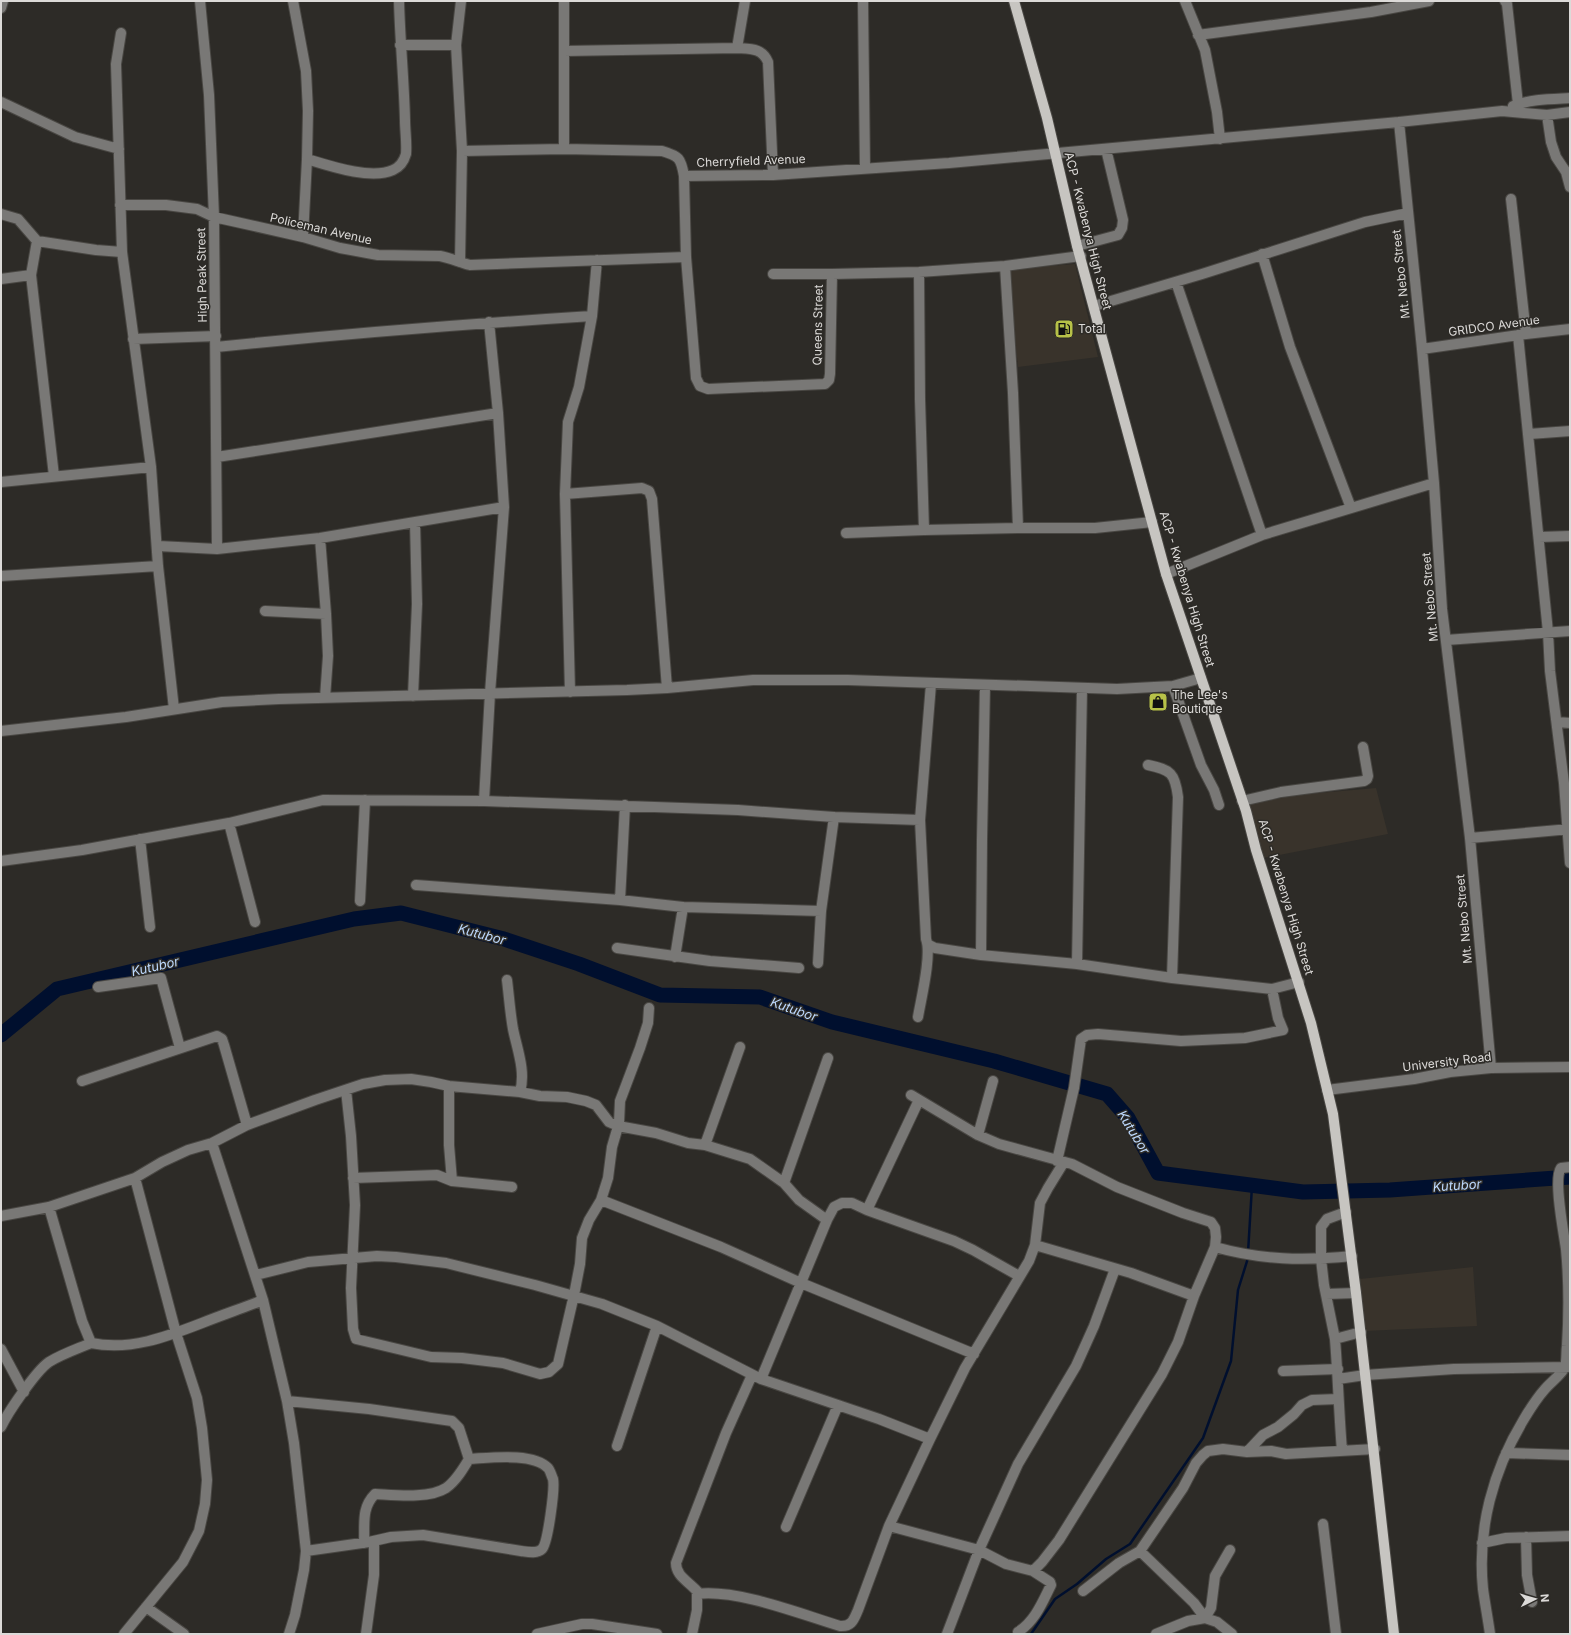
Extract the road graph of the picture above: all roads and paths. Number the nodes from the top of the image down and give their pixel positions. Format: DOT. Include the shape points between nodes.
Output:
graph roads {
  1 [pos="3,1"];
  2 [pos="200,1"];
  3 [pos="293,1"];
  4 [pos="399,1"];
  5 [pos="462,1"];
  6 [pos="564,1"];
  7 [pos="744,1"];
  8 [pos="863,1"];
  9 [pos="1014,1"];
  10 [pos="1185,1"];
  11 [pos="1371,1"];
  12 [pos="1429,1"];
  13 [pos="1505,1"];
  14 [pos="1,8"];
  15 [pos="1371,12"];
  16 [pos="121,33"];
  17 [pos="1198,36"];
  18 [pos="400,45"];
  19 [pos="456,45"];
  20 [pos="737,48"];
  21 [pos="564,50"];
  22 [pos="1570,98"];
  23 [pos="1,102"];
  24 [pos="1518,104"];
  25 [pos="1502,111"];
  26 [pos="1570,112"];
  27 [pos="1547,115"];
  28 [pos="1398,122"];
  29 [pos="1220,139"];
  30 [pos="564,149"];
  31 [pos="1106,149"];
  32 [pos="119,150"];
  33 [pos="462,151"];
  34 [pos="1056,154"];
  35 [pos="307,159"];
  36 [pos="865,168"];
  37 [pos="773,175"];
  38 [pos="684,176"];
  39 [pos="1570,187"];
  40 [pos="1511,200"];
  41 [pos="120,205"];
  42 [pos="1408,213"];
  43 [pos="1,214"];
  44 [pos="214,217"];
  45 [pos="303,237"];
  46 [pos="37,240"];
  47 [pos="1077,246"];
  48 [pos="122,252"];
  49 [pos="1262,254"];
  50 [pos="1081,256"];
  51 [pos="686,257"];
  52 [pos="597,260"];
  53 [pos="460,262"];
  54 [pos="1005,266"];
  55 [pos="919,272"];
  56 [pos="773,274"];
  57 [pos="832,274"];
  58 [pos="32,275"];
  59 [pos="1,279"];
  60 [pos="1176,282"];
  61 [pos="1094,306"];
  62 [pos="592,316"];
  63 [pos="488,322"];
  64 [pos="1570,329"];
  65 [pos="1522,334"];
  66 [pos="216,336"];
  67 [pos="134,340"];
  68 [pos="216,348"];
  69 [pos="1422,349"];
  70 [pos="498,414"];
  71 [pos="1570,431"];
  72 [pos="1529,434"];
  73 [pos="217,457"];
  74 [pos="151,467"];
  75 [pos="54,476"];
  76 [pos="1,482"];
  77 [pos="1434,483"];
  78 [pos="565,494"];
  79 [pos="504,507"];
  80 [pos="1351,508"];
  81 [pos="414,522"];
  82 [pos="1152,522"];
  83 [pos="1018,528"];
  84 [pos="924,530"];
  85 [pos="846,533"];
  86 [pos="1262,535"];
  87 [pos="1570,536"];
  88 [pos="1539,537"];
  89 [pos="320,538"];
  90 [pos="158,546"];
  91 [pos="217,549"];
  92 [pos="158,566"];
  93 [pos="1166,574"];
  94 [pos="1,576"];
  95 [pos="264,611"];
  96 [pos="326,614"];
  97 [pos="1570,630"];
  98 [pos="1548,632"];
  99 [pos="1446,640"];
  100 [pos="1201,678"];
  101 [pos="931,684"];
  102 [pos="985,685"];
  103 [pos="1173,686"];
  104 [pos="667,688"];
  105 [pos="1082,688"];
  106 [pos="570,692"];
  107 [pos="490,693"];
  108 [pos="413,696"];
  109 [pos="325,698"];
  110 [pos="174,709"];
  111 [pos="1557,722"];
  112 [pos="1570,723"];
  113 [pos="1,731"];
  114 [pos="1363,747"];
  115 [pos="1148,765"];
  116 [pos="365,800"];
  117 [pos="484,800"];
  118 [pos="1242,801"];
  119 [pos="1219,805"];
  120 [pos="625,806"];
  121 [pos="834,817"];
  122 [pos="920,820"];
  123 [pos="229,822"];
  124 [pos="1569,829"];
  125 [pos="1470,838"];
  126 [pos="140,839"];
  127 [pos="1,861"];
  128 [pos="1570,863"];
  129 [pos="416,885"];
  130 [pos="620,900"];
  131 [pos="360,901"];
  132 [pos="683,907"];
  133 [pos="821,911"];
  134 [pos="255,922"];
  135 [pos="150,927"];
  136 [pos="928,945"];
  137 [pos="617,948"];
  138 [pos="981,955"];
  139 [pos="675,957"];
  140 [pos="818,963"];
  141 [pos="1077,964"];
  142 [pos="799,968"];
  143 [pos="1172,978"];
  144 [pos="507,980"];
  145 [pos="1299,982"];
  146 [pos="98,987"];
  147 [pos="1272,989"];
  148 [pos="650,1008"];
  149 [pos="918,1017"];
  150 [pos="180,1048"];
  151 [pos="740,1048"];
  152 [pos="828,1058"];
  153 [pos="1491,1068"];
  154 [pos="1570,1068"];
  155 [pos="82,1081"];
  156 [pos="993,1081"];
  157 [pos="449,1086"];
  158 [pos="346,1090"];
  159 [pos="1327,1090"];
  160 [pos="520,1092"];
  161 [pos="247,1125"];
  162 [pos="618,1126"];
  163 [pos="978,1135"];
  164 [pos="212,1143"];
  165 [pos="706,1145"];
  166 [pos="1061,1161"];
  167 [pos="1570,1167"];
  168 [pos="135,1178"];
  169 [pos="354,1178"];
  170 [pos="452,1180"];
  171 [pos="784,1183"];
  172 [pos="512,1187"];
  173 [pos="601,1200"];
  174 [pos="49,1207"];
  175 [pos="867,1210"];
  176 [pos="1346,1212"];
  177 [pos="1,1216"];
  178 [pos="827,1220"];
  179 [pos="1035,1245"];
  180 [pos="1215,1247"];
  181 [pos="1352,1256"];
  182 [pos="353,1259"];
  183 [pos="1321,1259"];
  184 [pos="1568,1266"];
  185 [pos="1115,1269"];
  186 [pos="256,1275"];
  187 [pos="1019,1276"];
  188 [pos="801,1283"];
  189 [pos="1356,1293"];
  190 [pos="1326,1294"];
  191 [pos="574,1295"];
  192 [pos="1194,1296"];
  193 [pos="263,1300"];
  194 [pos="657,1326"];
  195 [pos="1361,1332"];
  196 [pos="176,1333"];
  197 [pos="1335,1339"];
  198 [pos="91,1343"];
  199 [pos="1,1349"];
  200 [pos="974,1354"];
  201 [pos="1568,1367"];
  202 [pos="1283,1371"];
  203 [pos="1338,1374"];
  204 [pos="1365,1375"];
  205 [pos="756,1377"];
  206 [pos="24,1392"];
  207 [pos="1338,1399"];
  208 [pos="287,1401"];
  209 [pos="838,1405"];
  210 [pos="1,1427"];
  211 [pos="930,1439"];
  212 [pos="616,1446"];
  213 [pos="1374,1449"];
  214 [pos="1342,1451"];
  215 [pos="1247,1452"];
  216 [pos="1506,1453"];
  217 [pos="1570,1455"];
  218 [pos="469,1459"];
  219 [pos="1323,1524"];
  220 [pos="889,1526"];
  221 [pos="786,1527"];
  222 [pos="1570,1536"];
  223 [pos="1526,1537"];
  224 [pos="369,1542"];
  225 [pos="1482,1543"];
  226 [pos="979,1550"];
  227 [pos="1230,1550"];
  228 [pos="306,1551"];
  229 [pos="1140,1551"];
  230 [pos="1033,1571"];
  231 [pos="1083,1591"];
  232 [pos="697,1594"];
  233 [pos="1532,1602"];
  234 [pos="146,1607"];
  235 [pos="1205,1618"];
  236 [pos="1018,1632"];
  237 [pos="124,1634"];
  238 [pos="184,1634"];
  239 [pos="289,1634"];
  240 [pos="366,1634"];
  241 [pos="537,1634"];
  242 [pos="657,1634"];
  243 [pos="692,1634"];
  244 [pos="947,1634"];
  245 [pos="1156,1634"];
  246 [pos="1232,1634"];
  247 [pos="1336,1634"];
  248 [pos="1394,1634"];
  249 [pos="1490,1634"];
  1 -- 14 [label="street"];
  2 -- 44 [label="street, High Peak Street" via="209,95"];
  3 -- 35 [label="street" via="306,71"];
  4 -- 18 [label="street"];
  5 -- 19 [label="street"];
  6 -- 21 [label="street"];
  7 -- 20 [label="street"];
  8 -- 36 [label="street"];
  9 -- 34 [label="main road, ACP - Kwabenya High Street"];
  10 -- 17 [label="street"];
  11 -- 15 [label="street"];
  12 -- 15 [label="street"];
  13 -- 24 [label="street" via="1508,4"];
  15 -- 17 [label="street"];
  16 -- 32 [label="street" via="116,64"];
  17 -- 29 [label="street" via="1208,64"];
  18 -- 19 [label="street"];
  18 -- 35 [label="street" via="405,110 406,153 403,163 394,170 380,174 340,169"];
  19 -- 33 [label="street"];
  20 -- 21 [label="street"];
  20 -- 37 [label="street" via="758,50 765,55 768,62"];
  21 -- 30 [label="street"];
  22 -- 24 [label="street"];
  23 -- 32 [label="street" via="75,138"];
  24 -- 25 [label="street"];
  25 -- 27 [label="street"];
  25 -- 28 [label="street, Cherryfield Avenue"];
  26 -- 27 [label="street"];
  27 -- 39 [label="street" via="1551,142 1556,157 1566,172"];
  28 -- 29 [label="street, Cherryfield Avenue"];
  28 -- 42 [label="street, Mt. Nebo Street"];
  29 -- 31 [label="street, Cherryfield Avenue"];
  30 -- 33 [label="street, Cherryfield Avenue"];
  30 -- 38 [label="street, Cherryfield Avenue" via="662,151 675,155 682,164"];
  31 -- 34 [label="street, Cherryfield Avenue"];
  31 -- 47 [label="street" via="1122,213 1122,228 1118,235"];
  32 -- 41 [label="street"];
  33 -- 53 [label="street"];
  34 -- 36 [label="street, Cherryfield Avenue"];
  34 -- 47 [label="main road, ACP - Kwabenya High Street"];
  35 -- 45 [label="street"];
  36 -- 37 [label="street, Cherryfield Avenue"];
  37 -- 38 [label="street, Cherryfield Avenue"];
  38 -- 51 [label="street, Queens Street"];
  40 -- 65 [label="street"];
  41 -- 44 [label="street, Policeman Avenue" via="166,205 197,209"];
  41 -- 48 [label="street"];
  42 -- 49 [label="street" via="1365,222"];
  42 -- 69 [label="street, Mt. Nebo Street"];
  43 -- 46 [label="street" via="18,220"];
  44 -- 45 [label="street, Policeman Avenue"];
  44 -- 66 [label="street, High Peak Street"];
  45 -- 53 [label="street, Policeman Avenue" via="340,248 378,255 440,256"];
  46 -- 48 [label="street"];
  46 -- 58 [label="street"];
  47 -- 50 [label="main road, ACP - Kwabenya High Street"];
  48 -- 67 [label="street"];
  49 -- 60 [label="street"];
  49 -- 80 [label="street" via="1290,347"];
  50 -- 54 [label="street, Queens Street"];
  50 -- 61 [label="main road, ACP - Kwabenya High Street"];
  51 -- 52 [label="street, Policeman Avenue"];
  51 -- 57 [label="street, Queens Street" via="696,378 700,386 708,389 825,384 830,374"];
  52 -- 53 [label="street, Policeman Avenue" via="481,265"];
  52 -- 62 [label="street"];
  54 -- 55 [label="street, Queens Street"];
  54 -- 83 [label="street"];
  55 -- 57 [label="street, Queens Street"];
  55 -- 84 [label="street"];
  56 -- 57 [label="street"];
  58 -- 59 [label="street"];
  58 -- 75 [label="street"];
  60 -- 61 [label="street"];
  60 -- 86 [label="street"];
  61 -- 82 [label="main road, ACP - Kwabenya High Street"];
  62 -- 63 [label="street"];
  62 -- 78 [label="street" via="579,387 568,422"];
  63 -- 68 [label="street" via="330,335"];
  63 -- 70 [label="street"];
  64 -- 65 [label="street, GRIDCO Avenue"];
  65 -- 69 [label="street, GRIDCO Avenue"];
  65 -- 72 [label="street"];
  66 -- 67 [label="street"];
  66 -- 68 [label="street, High Peak Street"];
  67 -- 74 [label="street"];
  68 -- 73 [label="street, High Peak Street"];
  69 -- 77 [label="street, Mt. Nebo Street"];
  70 -- 73 [label="street"];
  70 -- 79 [label="street"];
  71 -- 72 [label="street"];
  72 -- 88 [label="street"];
  73 -- 91 [label="street, High Peak Street"];
  74 -- 75 [label="street"];
  74 -- 90 [label="street"];
  75 -- 76 [label="street"];
  77 -- 80 [label="street"];
  77 -- 99 [label="street, Mt. Nebo Street"];
  78 -- 104 [label="street" via="642,488 649,491 652,499"];
  78 -- 106 [label="street"];
  79 -- 81 [label="street"];
  79 -- 107 [label="street"];
  80 -- 86 [label="street"];
  81 -- 89 [label="street"];
  81 -- 108 [label="street" via="417,604"];
  82 -- 83 [label="street" via="1095,528"];
  82 -- 93 [label="main road, ACP - Kwabenya High Street"];
  83 -- 84 [label="street"];
  84 -- 85 [label="street"];
  86 -- 93 [label="street"];
  87 -- 88 [label="street"];
  88 -- 98 [label="street"];
  89 -- 91 [label="street"];
  89 -- 96 [label="street"];
  90 -- 91 [label="street"];
  90 -- 92 [label="street"];
  92 -- 94 [label="street"];
  92 -- 110 [label="street"];
  93 -- 100 [label="main road, ACP - Kwabenya High Street"];
  95 -- 96 [label="street"];
  96 -- 109 [label="street" via="328,656"];
  97 -- 98 [label="street"];
  98 -- 99 [label="street"];
  98 -- 111 [label="street"];
  99 -- 125 [label="street, Mt. Nebo Street"];
  100 -- 103 [label="street"];
  100 -- 118 [label="main road, ACP - Kwabenya High Street"];
  101 -- 102 [label="street"];
  101 -- 104 [label="street" via="848,680 753,680"];
  101 -- 122 [label="street"];
  102 -- 105 [label="street"];
  102 -- 138 [label="street"];
  103 -- 105 [label="street"];
  103 -- 119 [label="street" via="1201,765"];
  104 -- 106 [label="street"];
  105 -- 141 [label="street"];
  106 -- 107 [label="street"];
  107 -- 108 [label="street"];
  107 -- 117 [label="street"];
  108 -- 109 [label="street"];
  109 -- 110 [label="street" via="222,702"];
  110 -- 113 [label="street"];
  111 -- 112 [label="street"];
  111 -- 124 [label="street"];
  114 -- 118 [label="street" via="1368,776 1364,782 1281,792"];
  115 -- 143 [label="street" via="1165,769 1174,776 1178,797"];
  116 -- 117 [label="street"];
  116 -- 123 [label="street" via="323,800"];
  116 -- 131 [label="street"];
  117 -- 120 [label="street"];
  118 -- 145 [label="main road, ACP - Kwabenya High Street"];
  120 -- 121 [label="street"];
  120 -- 130 [label="street"];
  121 -- 122 [label="street"];
  121 -- 133 [label="street"];
  122 -- 136 [label="street"];
  123 -- 126 [label="street"];
  123 -- 134 [label="street"];
  124 -- 125 [label="street"];
  124 -- 128 [label="street"];
  125 -- 153 [label="street, Mt. Nebo Street"];
  126 -- 127 [label="street"];
  126 -- 135 [label="street"];
  129 -- 130 [label="street"];
  130 -- 132 [label="street"];
  132 -- 133 [label="street"];
  132 -- 139 [label="street"];
  133 -- 140 [label="street"];
  136 -- 138 [label="street"];
  136 -- 149 [label="street" via="926,974"];
  137 -- 139 [label="street"];
  138 -- 141 [label="street"];
  139 -- 142 [label="street"];
  141 -- 143 [label="street"];
  143 -- 147 [label="street"];
  144 -- 160 [label="street" via="521,1068"];
  145 -- 147 [label="street"];
  145 -- 159 [label="main road, ACP - Kwabenya High Street"];
  146 -- 150 [label="street" via="161,978"];
  147 -- 166 [label="street" via="1283,1030 1245,1038 1180,1041 1098,1034 1087,1035 1081,1039"];
  148 -- 162 [label="street" via="640,1048 622,1094"];
  150 -- 155 [label="street"];
  150 -- 161 [label="street" via="217,1036 222,1039"];
  151 -- 165 [label="street"];
  152 -- 171 [label="street"];
  153 -- 154 [label="street, University Road"];
  153 -- 159 [label="street, University Road"];
  156 -- 163 [label="street"];
  157 -- 158 [label="street" via="418,1080 392,1080 364,1084"];
  157 -- 160 [label="street"];
  157 -- 170 [label="street"];
  158 -- 161 [label="street"];
  158 -- 169 [label="street"];
  159 -- 176 [label="main road, ACP - Kwabenya High Street" via="1333,1114"];
  160 -- 162 [label="street" via="586,1101 596,1105 609,1122"];
  161 -- 164 [label="street"];
  162 -- 165 [label="street"];
  162 -- 173 [label="street"];
  163 -- 166 [label="street" via="999,1144"];
  163 -- 175 [label="street" via="915,1097"];
  164 -- 168 [label="street" via="188,1150"];
  164 -- 186 [label="street"];
  165 -- 171 [label="street" via="750,1159"];
  166 -- 179 [label="street" via="1040,1204"];
  166 -- 180 [label="street" via="1116,1187 1210,1222 1215,1228"];
  167 -- 184 [label="street" via="1561,1168 1558,1176"];
  168 -- 174 [label="street"];
  168 -- 196 [label="street"];
  169 -- 170 [label="street" via="437,1175"];
  169 -- 182 [label="street"];
  170 -- 172 [label="street"];
  171 -- 178 [label="street" via="799,1200"];
  173 -- 188 [label="street" via="722,1247"];
  173 -- 191 [label="street" via="582,1238"];
  174 -- 177 [label="street"];
  174 -- 198 [label="street" via="82,1321"];
  175 -- 178 [label="street" via="852,1203 842,1203 834,1207"];
  175 -- 187 [label="street" via="954,1241"];
  176 -- 181 [label="main road, ACP - Kwabenya High Street"];
  176 -- 183 [label="street" via="1327,1219 1321,1227"];
  178 -- 188 [label="street"];
  179 -- 185 [label="street"];
  179 -- 187 [label="street" via="1029,1261"];
  180 -- 183 [label="street" via="1253,1256"];
  180 -- 192 [label="street"];
  181 -- 183 [label="street"];
  181 -- 189 [label="main road, ACP - Kwabenya High Street"];
  182 -- 186 [label="street" via="308,1262"];
  182 -- 191 [label="street" via="377,1256 446,1263"];
  182 -- 191 [label="street" via="351,1288 353,1329 356,1339 431,1357 503,1363 540,1374 549,1372 558,1364"];
  183 -- 190 [label="street"];
  184 -- 201 [label="street"];
  185 -- 192 [label="street"];
  185 -- 226 [label="street" via="1076,1366 1018,1464"];
  186 -- 193 [label="street"];
  187 -- 200 [label="street"];
  188 -- 200 [label="street"];
  188 -- 205 [label="street"];
  189 -- 190 [label="street"];
  189 -- 195 [label="main road, ACP - Kwabenya High Street"];
  190 -- 197 [label="street"];
  191 -- 194 [label="street"];
  192 -- 230 [label="street" via="1178,1342 1162,1374 1059,1540"];
  193 -- 196 [label="street"];
  193 -- 208 [label="street"];
  194 -- 205 [label="street"];
  194 -- 212 [label="street"];
  195 -- 197 [label="street"];
  195 -- 204 [label="main road, ACP - Kwabenya High Street"];
  196 -- 198 [label="street" via="126,1345 105,1346"];
  196 -- 234 [label="street" via="197,1398 207,1480 205,1504 198,1531 183,1562"];
  197 -- 203 [label="street"];
  198 -- 206 [label="street" via="48,1363"];
  199 -- 206 [label="street"];
  200 -- 211 [label="street"];
  201 -- 204 [label="street" via="1454,1369"];
  201 -- 216 [label="street" via="1545,1388 1512,1439"];
  202 -- 203 [label="street"];
  203 -- 204 [label="street"];
  203 -- 207 [label="street"];
  204 -- 213 [label="main road, ACP - Kwabenya High Street"];
  205 -- 209 [label="street"];
  205 -- 232 [label="street" via="726,1433 676,1563 678,1575 692,1585"];
  206 -- 210 [label="street"];
  207 -- 214 [label="street"];
  207 -- 215 [label="street" via="1312,1400 1302,1405 1278,1427 1263,1435"];
  208 -- 218 [label="street" via="370,1409 452,1421 459,1428"];
  208 -- 228 [label="street"];
  209 -- 211 [label="street"];
  209 -- 221 [label="street"];
  211 -- 220 [label="street"];
  213 -- 214 [label="street"];
  213 -- 248 [label="main road, ACP - Kwabenya High Street"];
  214 -- 215 [label="street" via="1286,1454 1271,1451"];
  215 -- 229 [label="street" via="1215,1450 1202,1455"];
  216 -- 217 [label="street"];
  216 -- 225 [label="street" via="1497,1474 1487,1511"];
  218 -- 224 [label="street" via="460,1475 446,1488 434,1494 375,1494 368,1501 365,1510"];
  218 -- 224 [label="street" via="526,1459 548,1468 553,1480 550,1521 543,1549 537,1552 521,1551 423,1535 391,1537"];
  219 -- 247 [label="street"];
  220 -- 226 [label="street"];
  220 -- 232 [label="street" via="858,1610 848,1626 840,1626 733,1596"];
  222 -- 223 [label="street"];
  223 -- 225 [label="street"];
  223 -- 233 [label="street" via="1527,1575"];
  224 -- 228 [label="street"];
  224 -- 240 [label="street" via="374,1575"];
  225 -- 249 [label="street" via="1483,1589"];
  226 -- 230 [label="street" via="1006,1564"];
  226 -- 244 [label="street"];
  227 -- 235 [label="street" via="1215,1576 1212,1608"];
  228 -- 239 [label="street"];
  229 -- 231 [label="street" via="1119,1563"];
  229 -- 235 [label="street" via="1194,1603"];
  230 -- 236 [label="street" via="1050,1582 1051,1586 1028,1626"];
  232 -- 243 [label="street"];
  234 -- 237 [label="street"];
  234 -- 238 [label="street"];
  235 -- 245 [label="street" via="1188,1621"];
  235 -- 246 [label="street" via="1217,1622"];
  241 -- 242 [label="street" via="582,1624"];
}
